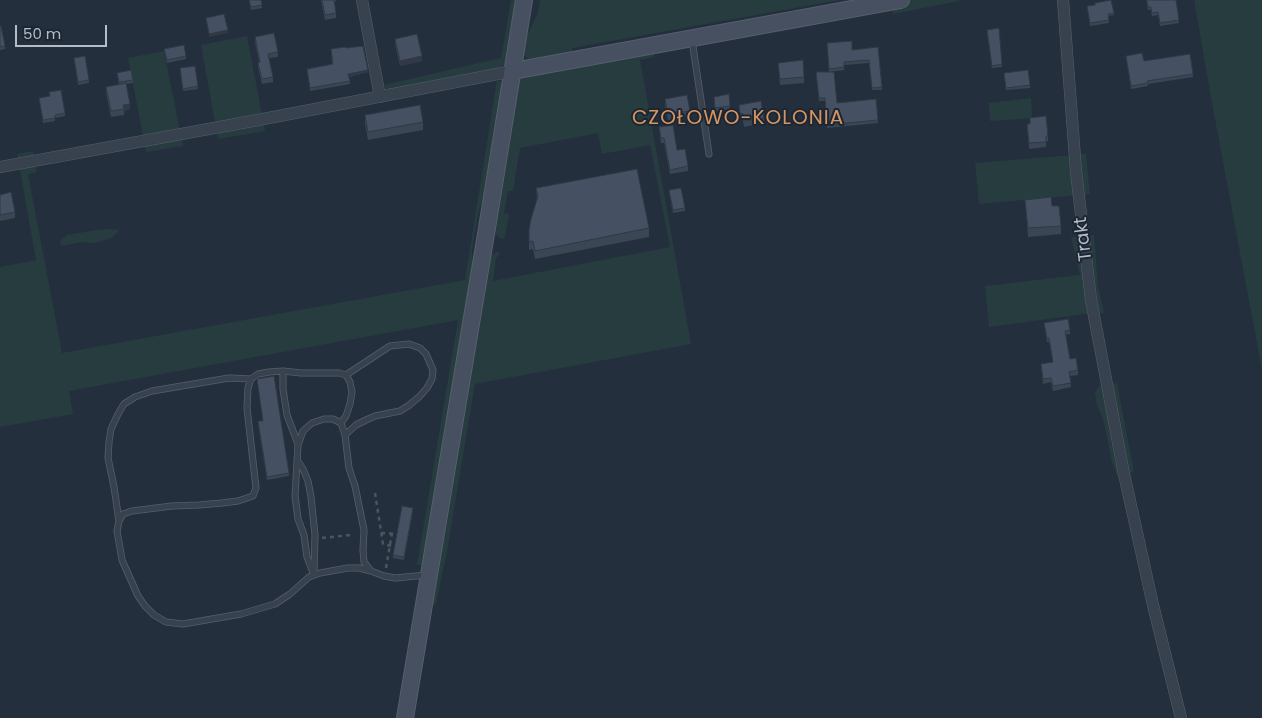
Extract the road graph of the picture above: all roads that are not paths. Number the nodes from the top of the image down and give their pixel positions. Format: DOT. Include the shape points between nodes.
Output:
graph roads {
  1 [pos="362,0"];
  2 [pos="524,0"];
  3 [pos="901,0"];
  4 [pos="1063,0"];
  5 [pos="691,38"];
  6 [pos="513,71"];
  7 [pos="380,97"];
  8 [pos="709,154"];
  9 [pos="0,167"];
  10 [pos="283,371"];
  11 [pos="346,375"];
  12 [pos="251,379"];
  13 [pos="341,423"];
  14 [pos="345,435"];
  15 [pos="298,445"];
  16 [pos="298,461"];
  17 [pos="119,521"];
  18 [pos="371,571"];
  19 [pos="314,574"];
  20 [pos="429,575"];
  21 [pos="405,718"];
  22 [pos="1181,718"];
  1 -- 7 [label="street"];
  2 -- 6 [label="main road"];
  3 -- 5 [label="main road"];
  4 -- 22 [label="street, Trakt" via="1076,171 1091,300 1124,474"];
  5 -- 6 [label="main road"];
  5 -- 8 [label="lane"];
  6 -- 7 [label="street"];
  6 -- 20 [label="main road"];
  7 -- 9 [label="street"];
  10 -- 11 [label="lane"];
  10 -- 12 [label="lane" via="258,374"];
  10 -- 15 [label="lane" via="287,415"];
  11 -- 13 [label="lane" via="352,392"];
  11 -- 14 [label="lane" via="390,346 409,344 426,354 433,370 432,379 419,398 400,411 366,420"];
  12 -- 17 [label="lane" via="229,378 152,391 124,404 111,429 108,458"];
  12 -- 17 [label="lane" via="247,408 256,488 253,496 199,506 132,511 123,514"];
  13 -- 14 [label="lane"];
  13 -- 15 [label="lane" via="333,419 312,423 303,431"];
  14 -- 18 [label="lane" via="349,468 364,530 364,562"];
  15 -- 16 [label="lane"];
  16 -- 19 [label="lane" via="308,481 311,497"];
  16 -- 19 [label="lane" via="295,496 298,519"];
  17 -- 19 [label="lane" via="117,530 122,560 138,596 154,615 166,622 183,624 261,609 275,604"];
  18 -- 19 [label="lane" via="348,568"];
  18 -- 20 [label="lane" via="395,578"];
  20 -- 21 [label="main road"];
}
